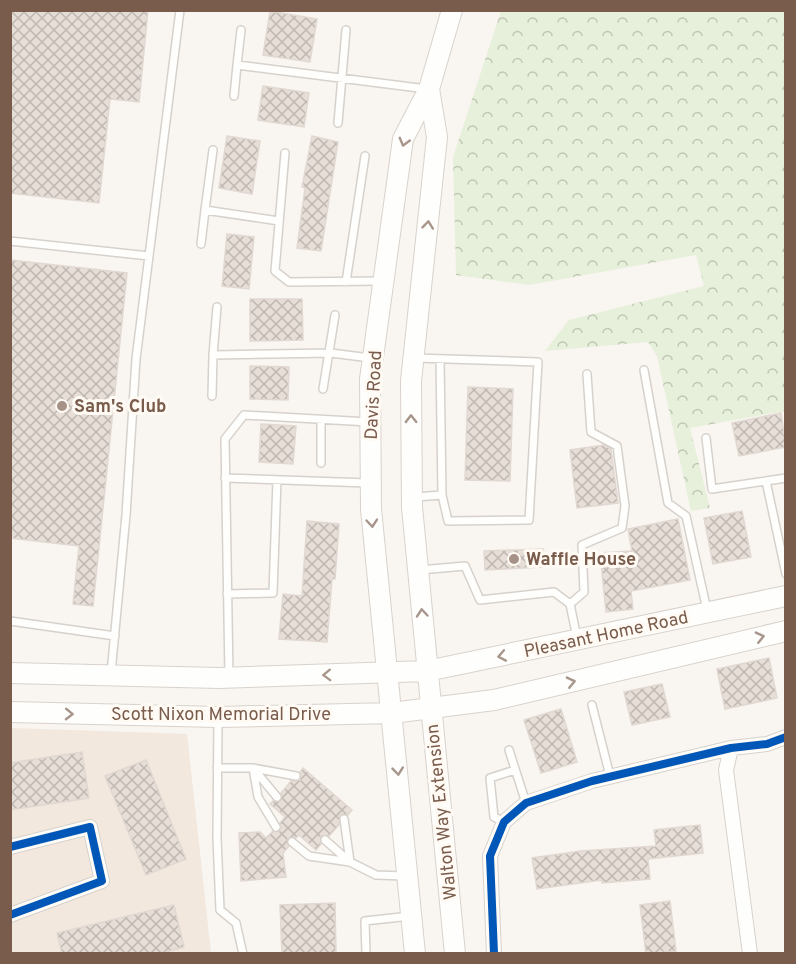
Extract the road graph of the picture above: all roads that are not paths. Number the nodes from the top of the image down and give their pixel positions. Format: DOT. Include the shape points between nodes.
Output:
graph roads {
  1 [pos="180,10"];
  2 [pos="452,10"];
  3 [pos="241,30"];
  4 [pos="346,30"];
  5 [pos="237,65"];
  6 [pos="341,78"];
  7 [pos="429,89"];
  8 [pos="234,96"];
  9 [pos="338,123"];
  10 [pos="213,150"];
  11 [pos="285,153"];
  12 [pos="365,156"];
  13 [pos="205,210"];
  14 [pos="279,221"];
  15 [pos="10,241"];
  16 [pos="201,244"];
  17 [pos="149,256"];
  18 [pos="385,281"];
  19 [pos="346,282"];
  20 [pos="217,307"];
  21 [pos="334,315"];
  22 [pos="331,353"];
  23 [pos="213,355"];
  24 [pos="373,358"];
  25 [pos="414,358"];
  26 [pos="440,359"];
  27 [pos="644,370"];
  28 [pos="587,374"];
  29 [pos="323,389"];
  30 [pos="212,396"];
  31 [pos="321,421"];
  32 [pos="369,422"];
  33 [pos="706,438"];
  34 [pos="321,463"];
  35 [pos="225,478"];
  36 [pos="786,478"];
  37 [pos="278,480"];
  38 [pos="766,481"];
  39 [pos="371,484"];
  40 [pos="442,495"];
  41 [pos="412,497"];
  42 [pos="418,571"];
  43 [pos="786,574"];
  44 [pos="227,594"];
  45 [pos="786,596"];
  46 [pos="570,604"];
  47 [pos="708,613"];
  48 [pos="10,621"];
  49 [pos="786,631"];
  50 [pos="115,636"];
  51 [pos="577,641"];
  52 [pos="427,671"];
  53 [pos="10,673"];
  54 [pos="386,673"];
  55 [pos="111,675"];
  56 [pos="229,678"];
  57 [pos="592,705"];
  58 [pos="431,708"];
  59 [pos="10,712"];
  60 [pos="392,713"];
  61 [pos="218,717"];
  62 [pos="786,737"];
  63 [pos="730,748"];
  64 [pos="509,750"];
  65 [pos="217,768"];
  66 [pos="253,768"];
  67 [pos="515,770"];
  68 [pos="296,776"];
  69 [pos="610,776"];
  70 [pos="277,797"];
  71 [pos="526,803"];
  72 [pos="344,819"];
  73 [pos="504,822"];
  74 [pos="276,827"];
  75 [pos="326,840"];
  76 [pos="292,842"];
  77 [pos="10,847"];
  78 [pos="350,862"];
  79 [pos="408,876"];
  80 [pos="10,915"];
  81 [pos="412,916"];
  82 [pos="243,954"];
  83 [pos="366,954"];
  84 [pos="415,954"];
  85 [pos="454,954"];
  86 [pos="494,954"];
  87 [pos="750,954"];
  1 -- 17 [label="lane"];
  2 -- 7 [label="main road, Davis Road"];
  3 -- 5 [label="lane"];
  4 -- 6 [label="lane"];
  5 -- 6 [label="lane"];
  5 -- 8 [label="lane"];
  6 -- 7 [label="lane"];
  6 -- 9 [label="lane"];
  7 -- 18 [label="main road, Davis Road, one-way" via="403,139"];
  25 -- 7 [label="main road, Davis Road, one-way" via="437,137"];
  10 -- 13 [label="lane"];
  11 -- 14 [label="lane"];
  12 -- 19 [label="lane"];
  13 -- 14 [label="lane"];
  13 -- 16 [label="lane"];
  14 -- 19 [label="lane" via="275,271 289,282"];
  15 -- 17 [label="lane"];
  17 -- 50 [label="lane" via="136,359"];
  18 -- 19 [label="lane"];
  18 -- 24 [label="main road, Davis Road"];
  20 -- 23 [label="lane"];
  21 -- 22 [label="lane"];
  22 -- 23 [label="lane"];
  22 -- 24 [label="lane"];
  22 -- 29 [label="lane"];
  23 -- 30 [label="lane"];
  24 -- 32 [label="main road, Davis Road"];
  25 -- 26 [label="lane"];
  41 -- 25 [label="main road, Davis Road, one-way"];
  26 -- 40 [label="lane"];
  26 -- 40 [label="lane" via="538,362 529,520 448,521"];
  27 -- 47 [label="lane" via="668,503 686,516"];
  28 -- 46 [label="lane" via="591,432 617,446 625,506 622,528 582,545 584,592"];
  31 -- 32 [label="lane"];
  31 -- 34 [label="lane"];
  31 -- 35 [label="lane" via="244,415 225,439"];
  32 -- 39 [label="main road, Davis Road"];
  33 -- 38 [label="lane" via="712,489"];
  35 -- 37 [label="lane"];
  35 -- 44 [label="lane"];
  36 -- 38 [label="lane"];
  37 -- 39 [label="lane"];
  37 -- 44 [label="lane" via="273,593"];
  38 -- 43 [label="lane"];
  39 -- 54 [label="main road, Davis Road, one-way"];
  40 -- 41 [label="lane"];
  41 -- 42 [label="main road, Davis Road"];
  42 -- 46 [label="lane" via="465,566 480,600 554,592"];
  52 -- 42 [label="main road, Davis Road, one-way"];
  44 -- 56 [label="lane"];
  45 -- 47 [label="main road, Pleasant Home Road"];
  46 -- 51 [label="lane"];
  47 -- 51 [label="main road, Pleasant Home Road"];
  48 -- 50 [label="lane"];
  58 -- 49 [label="main road, Pleasant Home Road, one-way" via="494,700"];
  50 -- 55 [label="lane"];
  51 -- 52 [label="main road, Pleasant Home Road, one-way"];
  52 -- 54 [label="main road, Scott Nixon Memorial Drive"];
  52 -- 58 [label="main road, Walton Way Extension"];
  53 -- 55 [label="main road, Scott Nixon Memorial Drive"];
  54 -- 56 [label="main road, Scott Nixon Memorial Drive, one-way"];
  54 -- 60 [label="main road"];
  55 -- 56 [label="main road, Scott Nixon Memorial Drive"];
  57 -- 69 [label="lane"];
  58 -- 60 [label="main road, Scott Nixon Memorial Drive"];
  58 -- 85 [label="main road, Walton Way Extension"];
  59 -- 61 [label="main road, Scott Nixon Memorial Drive, one-way"];
  60 -- 61 [label="main road, Scott Nixon Memorial Drive"];
  60 -- 79 [label="main road, one-way"];
  61 -- 65 [label="lane"];
  62 -- 63 [label="street" via="767,744"];
  63 -- 69 [label="street"];
  63 -- 87 [label="street" via="726,770"];
  64 -- 67 [label="lane"];
  65 -- 66 [label="lane"];
  65 -- 82 [label="lane" via="220,910 237,922"];
  66 -- 68 [label="lane"];
  66 -- 70 [label="lane"];
  66 -- 74 [label="lane" via="258,797"];
  67 -- 71 [label="lane"];
  67 -- 73 [label="lane" via="490,778 494,817"];
  69 -- 71 [label="street"];
  71 -- 73 [label="street"];
  72 -- 78 [label="lane"];
  73 -- 86 [label="street" via="490,856"];
  75 -- 78 [label="lane"];
  76 -- 78 [label="lane" via="309,855"];
  77 -- 80 [label="street" via="90,827 102,881"];
  78 -- 79 [label="lane" via="376,875"];
  79 -- 81 [label="main road"];
  81 -- 83 [label="lane" via="365,921"];
  81 -- 84 [label="main road"];
}
